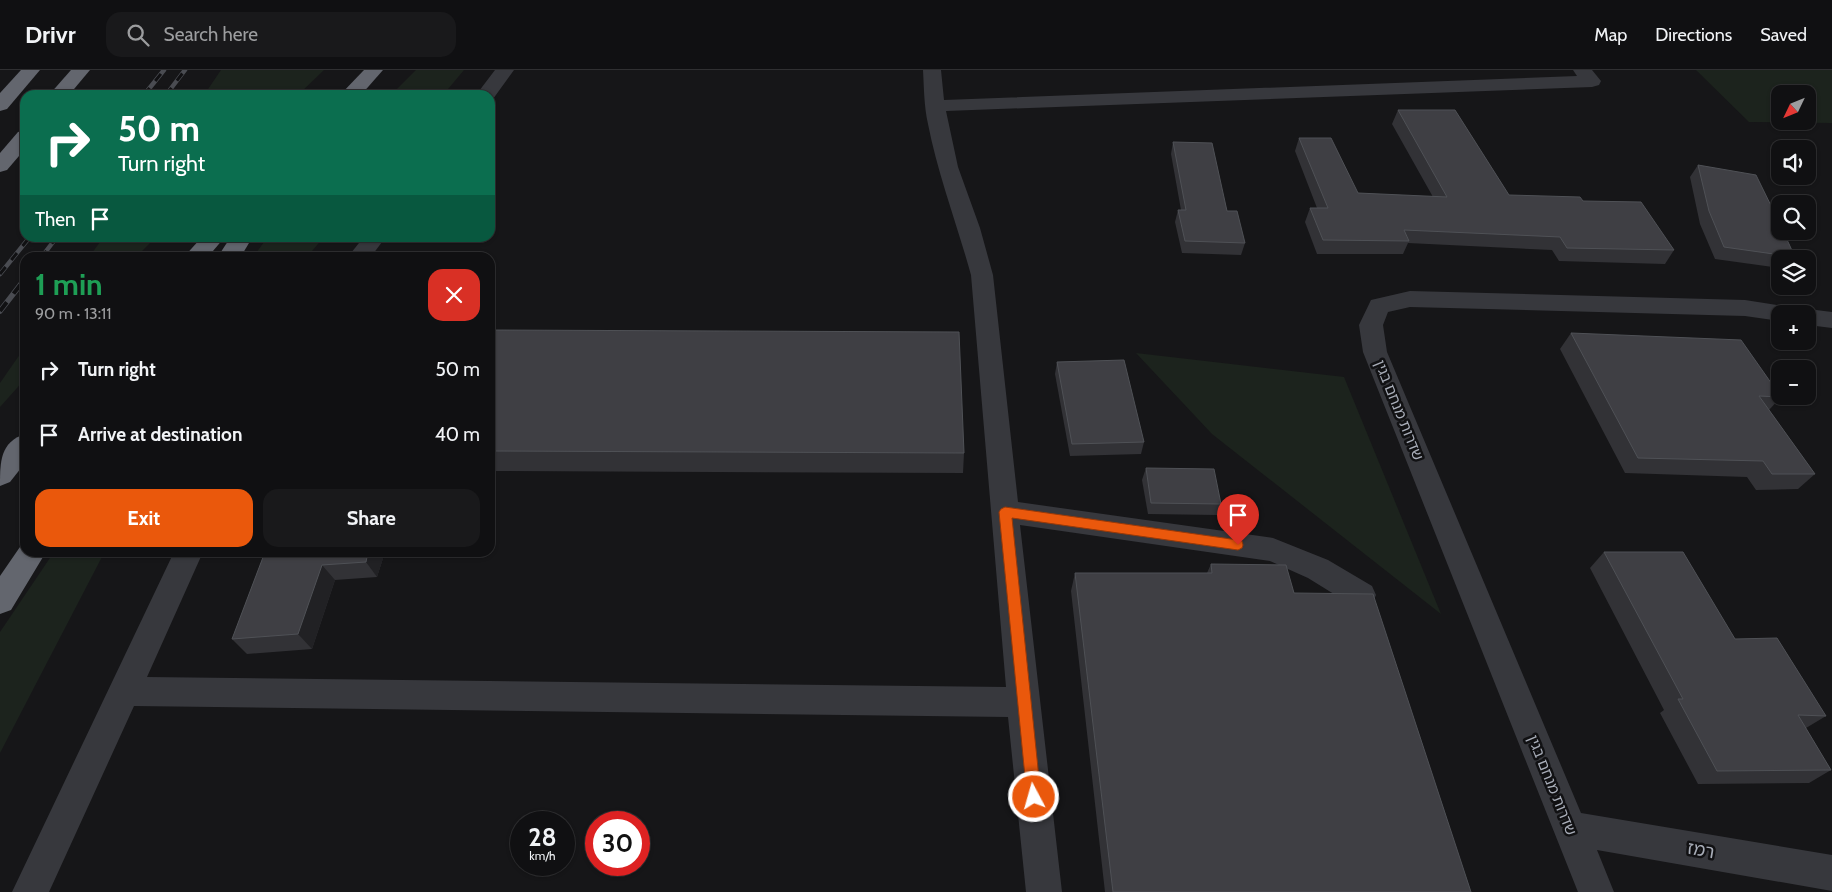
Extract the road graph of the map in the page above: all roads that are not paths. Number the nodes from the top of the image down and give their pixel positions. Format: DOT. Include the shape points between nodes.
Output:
graph roads {
  1 [pos="31,70"];
  2 [pos="81,70"];
  3 [pos="374,70"];
  4 [pos="505,70"];
  5 [pos="932,70"];
  6 [pos="1582,70"];
  7 [pos="63,90"];
  8 [pos="355,90"];
  9 [pos="490,90"];
  10 [pos="0,105"];
  11 [pos="936,106"];
  12 [pos="20,142"];
  13 [pos="0,166"];
  14 [pos="209,242"];
  15 [pos="371,242"];
  16 [pos="200,252"];
  17 [pos="363,252"];
  18 [pos="1771,312"];
  19 [pos="1816,318"];
  20 [pos="1832,320"];
  21 [pos="20,450"];
  22 [pos="0,475"];
  23 [pos="1005,512"];
  24 [pos="29,557"];
  25 [pos="186,557"];
  26 [pos="1361,595"];
  27 [pos="0,600"];
  28 [pos="123,691"];
  29 [pos="1024,702"];
  30 [pos="1570,828"];
  31 [pos="1832,874"];
  32 [pos="30,892"];
  33 [pos="1044,892"];
  34 [pos="1596,892"];
  1 -- 10 [label="highway"];
  2 -- 7 [label="highway"];
  3 -- 8 [label="highway"];
  4 -- 9 [label="street"];
  5 -- 11 [label="street"];
  6 -- 11 [label="street" via="1592,81"];
  11 -- 23 [label="street" via="948,167 982,275"];
  12 -- 13 [label="highway"];
  14 -- 16 [label="highway"];
  15 -- 17 [label="street"];
  18 -- 30 [label="street, שדרות מנחם בגין" via="1745,308 1410,299 1379,306 1371,325 1375,352"];
  19 -- 20 [label="street"];
  21 -- 22 [label="highway"];
  23 -- 26 [label="street" via="1273,550 1318,569"];
  23 -- 29 [label="street"];
  24 -- 27 [label="highway"];
  25 -- 28 [label="street"];
  28 -- 29 [label="street"];
  28 -- 32 [label="street"];
  29 -- 33 [label="street"];
  30 -- 31 [label="street, רמז"];
  30 -- 34 [label="street, שדרות מנחם בגין"];
}
